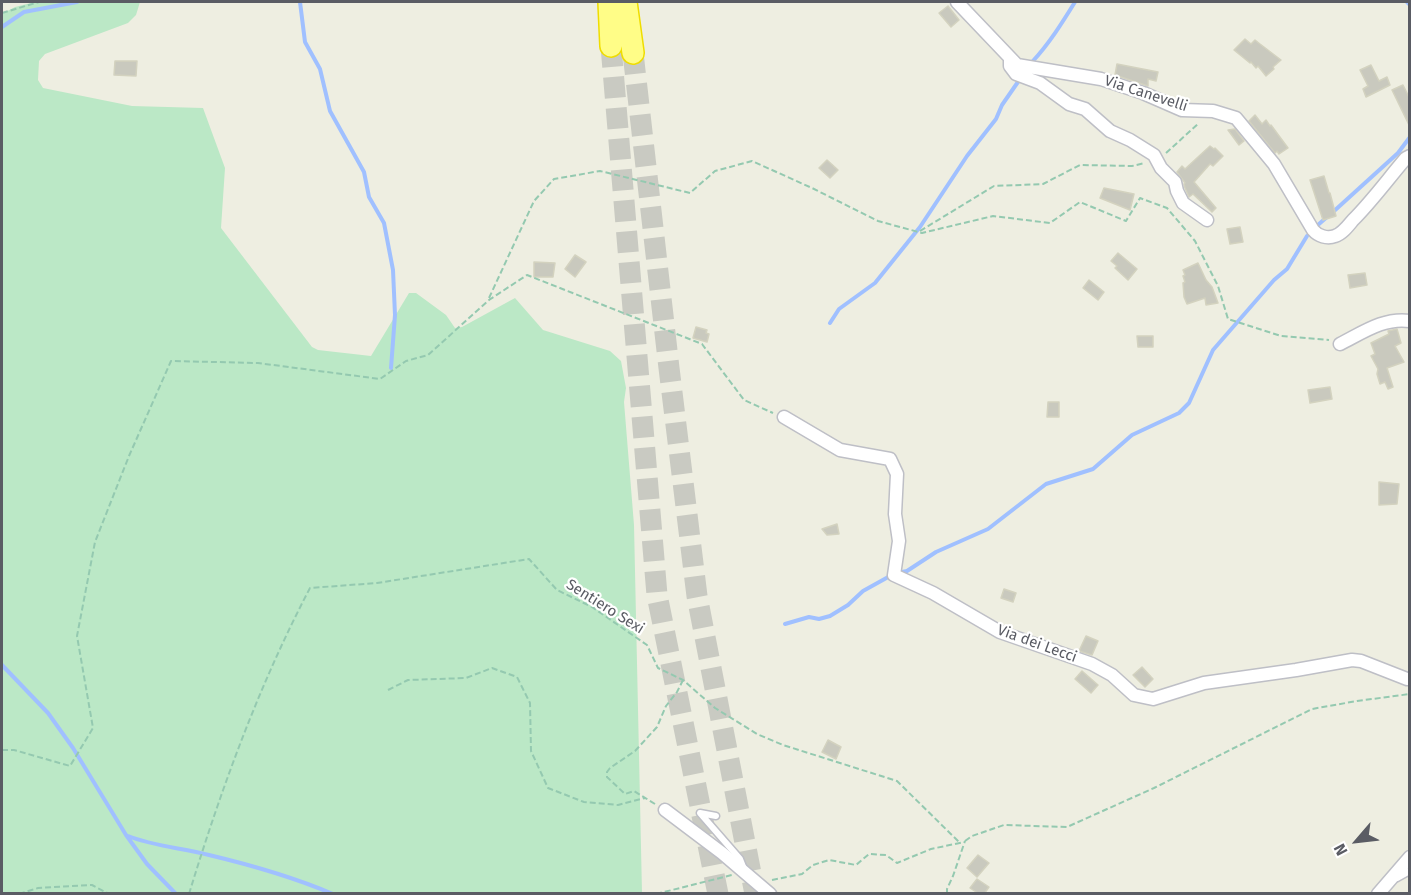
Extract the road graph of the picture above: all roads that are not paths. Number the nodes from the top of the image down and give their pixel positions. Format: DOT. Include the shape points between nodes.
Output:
graph roads {
  1 [pos="609,2"];
  2 [pos="626,2"];
  3 [pos="957,2"];
  4 [pos="610,46"];
  5 [pos="633,53"];
  6 [pos="1010,58"];
  7 [pos="1410,156"];
  8 [pos="1208,220"];
  9 [pos="1410,321"];
  10 [pos="1340,344"];
  11 [pos="784,417"];
  12 [pos="1410,679"];
  13 [pos="665,810"];
  14 [pos="717,816"];
  15 [pos="1410,857"];
  16 [pos="1410,871"];
  17 [pos="746,872"];
  18 [pos="1382,889"];
  19 [pos="770,894"];
  1 -- 4 [label="highway"];
  2 -- 5 [label="highway"];
  3 -- 6 [label="street, Via Canevelli"];
  6 -- 7 [label="street, Via Canevelli" via="1017,65 1101,79 1182,110 1213,111 1236,118 1274,164 1313,231 1325,237 1342,231"];
  6 -- 8 [label="street" via="1016,75 1040,83 1068,104 1085,109 1110,131 1154,155 1175,182 1183,203"];
  9 -- 10 [label="street" via="1387,321"];
  11 -- 12 [label="street, Via dei Lecci" via="840,450 890,459 897,474 895,514 899,541 894,575 1000,632 1092,664 1112,675 1134,695 1154,699 1204,683 1352,660"];
  13 -- 17 [label="street"];
  14 -- 17 [label="lane" via="700,813 740,859"];
  15 -- 18 [label="street"];
  16 -- 18 [label="lane"];
  17 -- 19 [label="street"];
}
